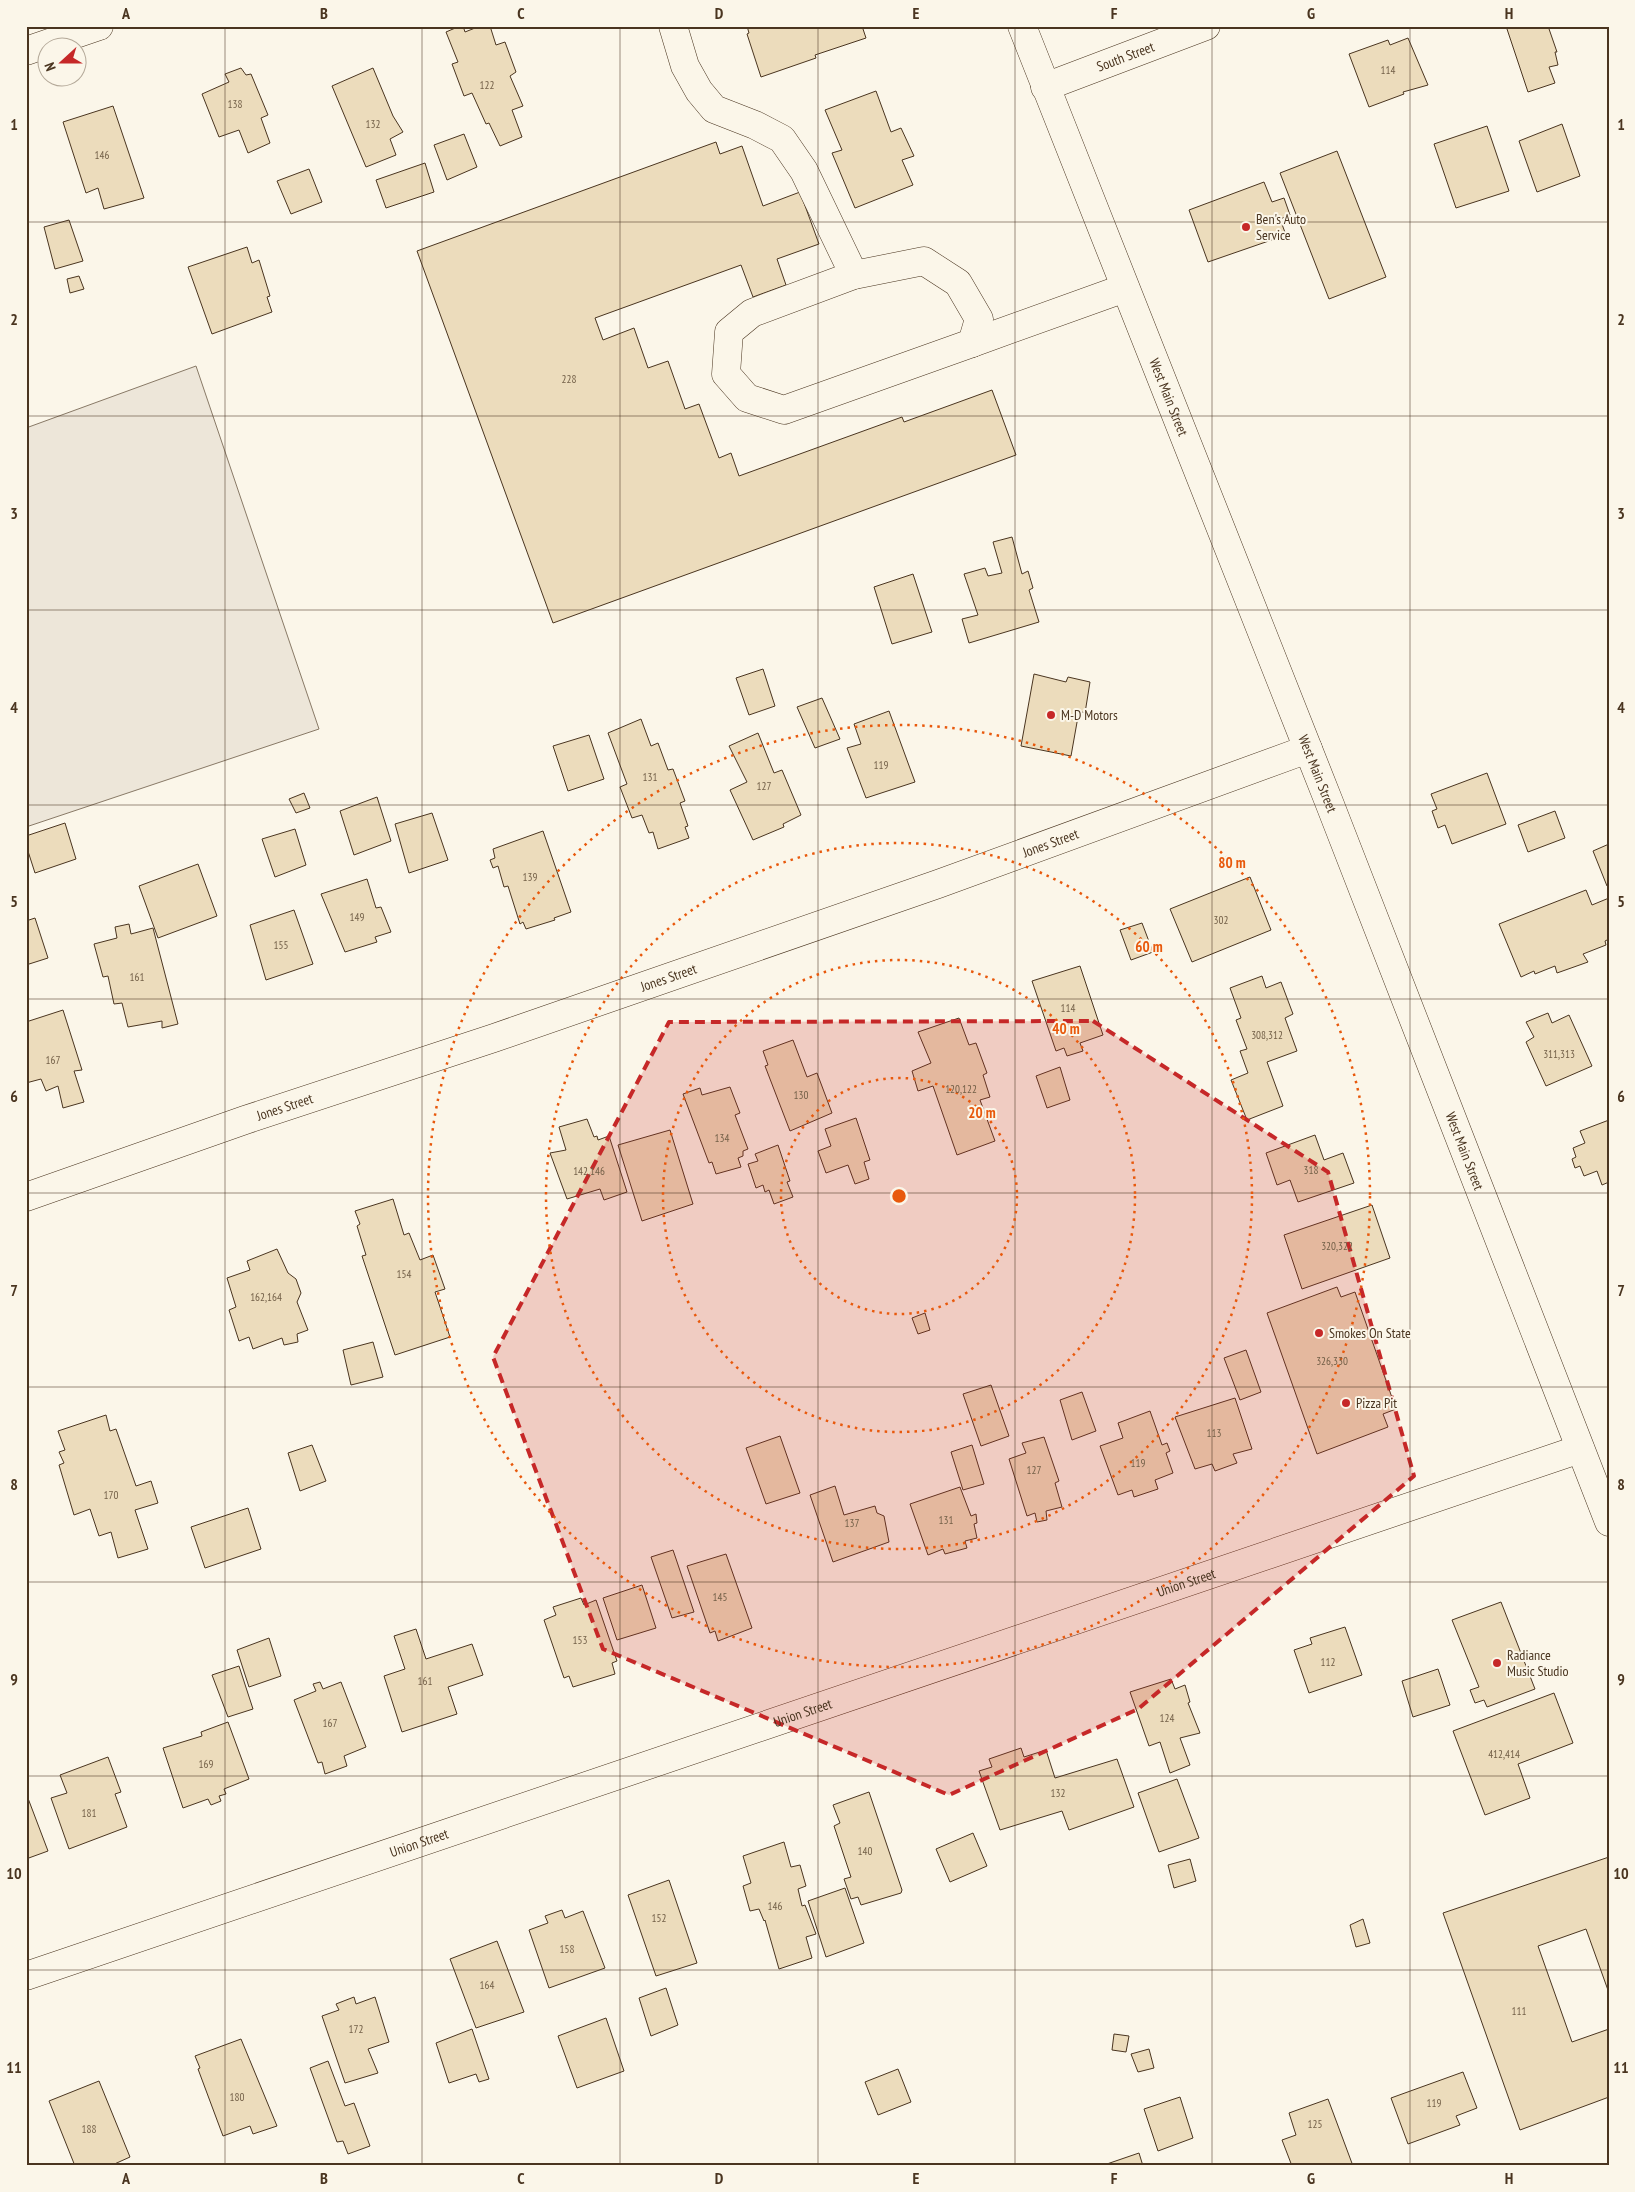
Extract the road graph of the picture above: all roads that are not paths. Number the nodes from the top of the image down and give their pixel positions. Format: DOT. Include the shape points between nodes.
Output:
graph roads {
  1 [pos="99,26"];
  2 [pos="672,26"];
  3 [pos="1022,26"];
  4 [pos="1206,26"];
  5 [pos="26,51"];
  6 [pos="1045,87"];
  7 [pos="854,275"];
  8 [pos="1125,288"];
  9 [pos="972,343"];
  10 [pos="1308,749"];
  11 [pos="26,1197"];
  12 [pos="1580,1449"];
  13 [pos="1609,1522"];
  14 [pos="26,1976"];
  1 -- 5 [label="street"];
  2 -- 7 [label="street" via="685,66 714,109 782,139 804,171"];
  3 -- 6 [label="street, West Main Street"];
  4 -- 6 [label="street, South Street"];
  6 -- 8 [label="street, West Main Street"];
  7 -- 9 [label="street" via="924,261 958,282 979,319"];
  7 -- 9 [label="street" via="752,313 729,332 726,374 747,398 784,410"];
  8 -- 9 [label="street"];
  8 -- 10 [label="street, West Main Street"];
  10 -- 11 [label="street, Jones Street" via="929,887"];
  10 -- 12 [label="street, West Main Street"];
  12 -- 13 [label="street, West Main Street"];
  12 -- 14 [label="street, Union Street"];
}
